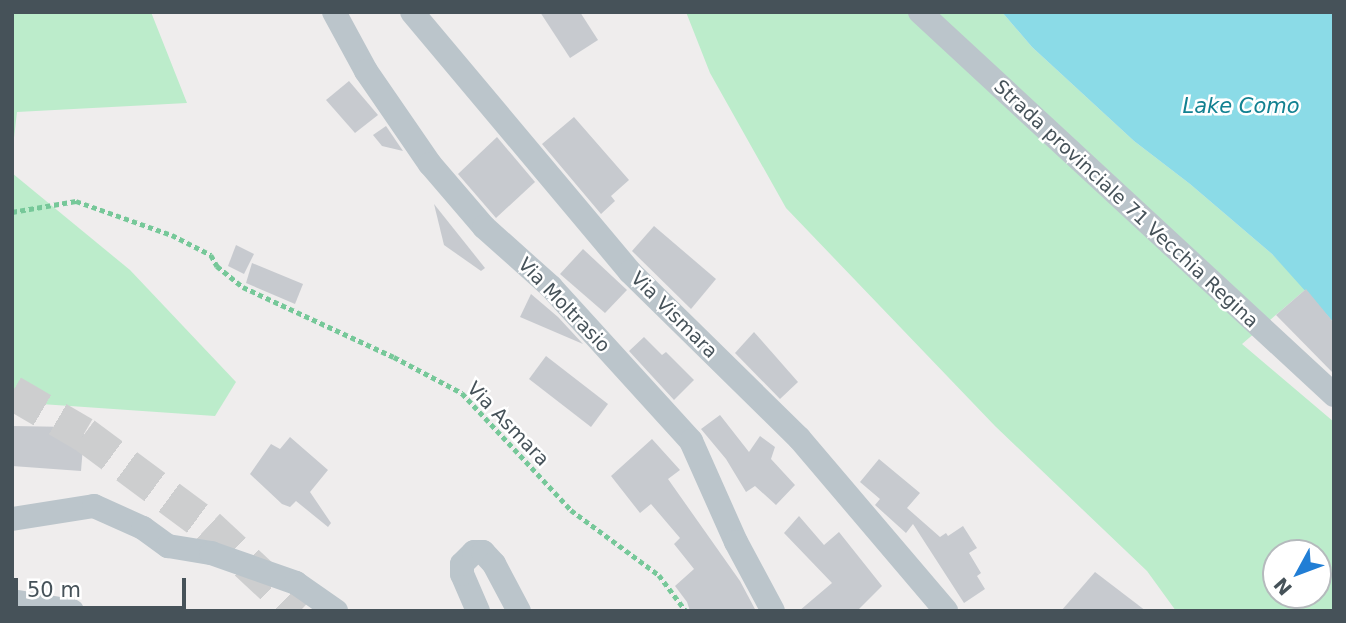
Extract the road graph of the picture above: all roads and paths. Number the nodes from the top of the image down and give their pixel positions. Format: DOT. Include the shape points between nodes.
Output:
graph roads {
  1 [pos="334,12"];
  2 [pos="412,12"];
  3 [pos="920,12"];
  4 [pos="12,212"];
  5 [pos="1334,395"];
  6 [pos="12,519"];
  7 [pos="12,601"];
  8 [pos="72,611"];
  9 [pos="336,611"];
  10 [pos="478,611"];
  11 [pos="519,611"];
  12 [pos="686,611"];
  13 [pos="773,611"];
  14 [pos="946,611"];
  1 -- 13 [label="street, Via Moltrasio" via="366,71 430,164 484,227 551,287 691,441"];
  2 -- 14 [label="street, Via Vismara" via="630,272 799,438"];
  3 -- 5 [label="street, Strada provinciale 71 Vecchia Regina"];
  4 -- 12 [label="path, Via Asmara" via="76,201 172,234 211,255 217,266 243,287 462,393 571,510 659,575"];
  6 -- 9 [label="street" via="94,506 143,528 168,546 211,553 296,583"];
  7 -- 8 [label="street"];
  10 -- 11 [label="street" via="462,574 462,564 474,552 483,552 494,564"];
}
